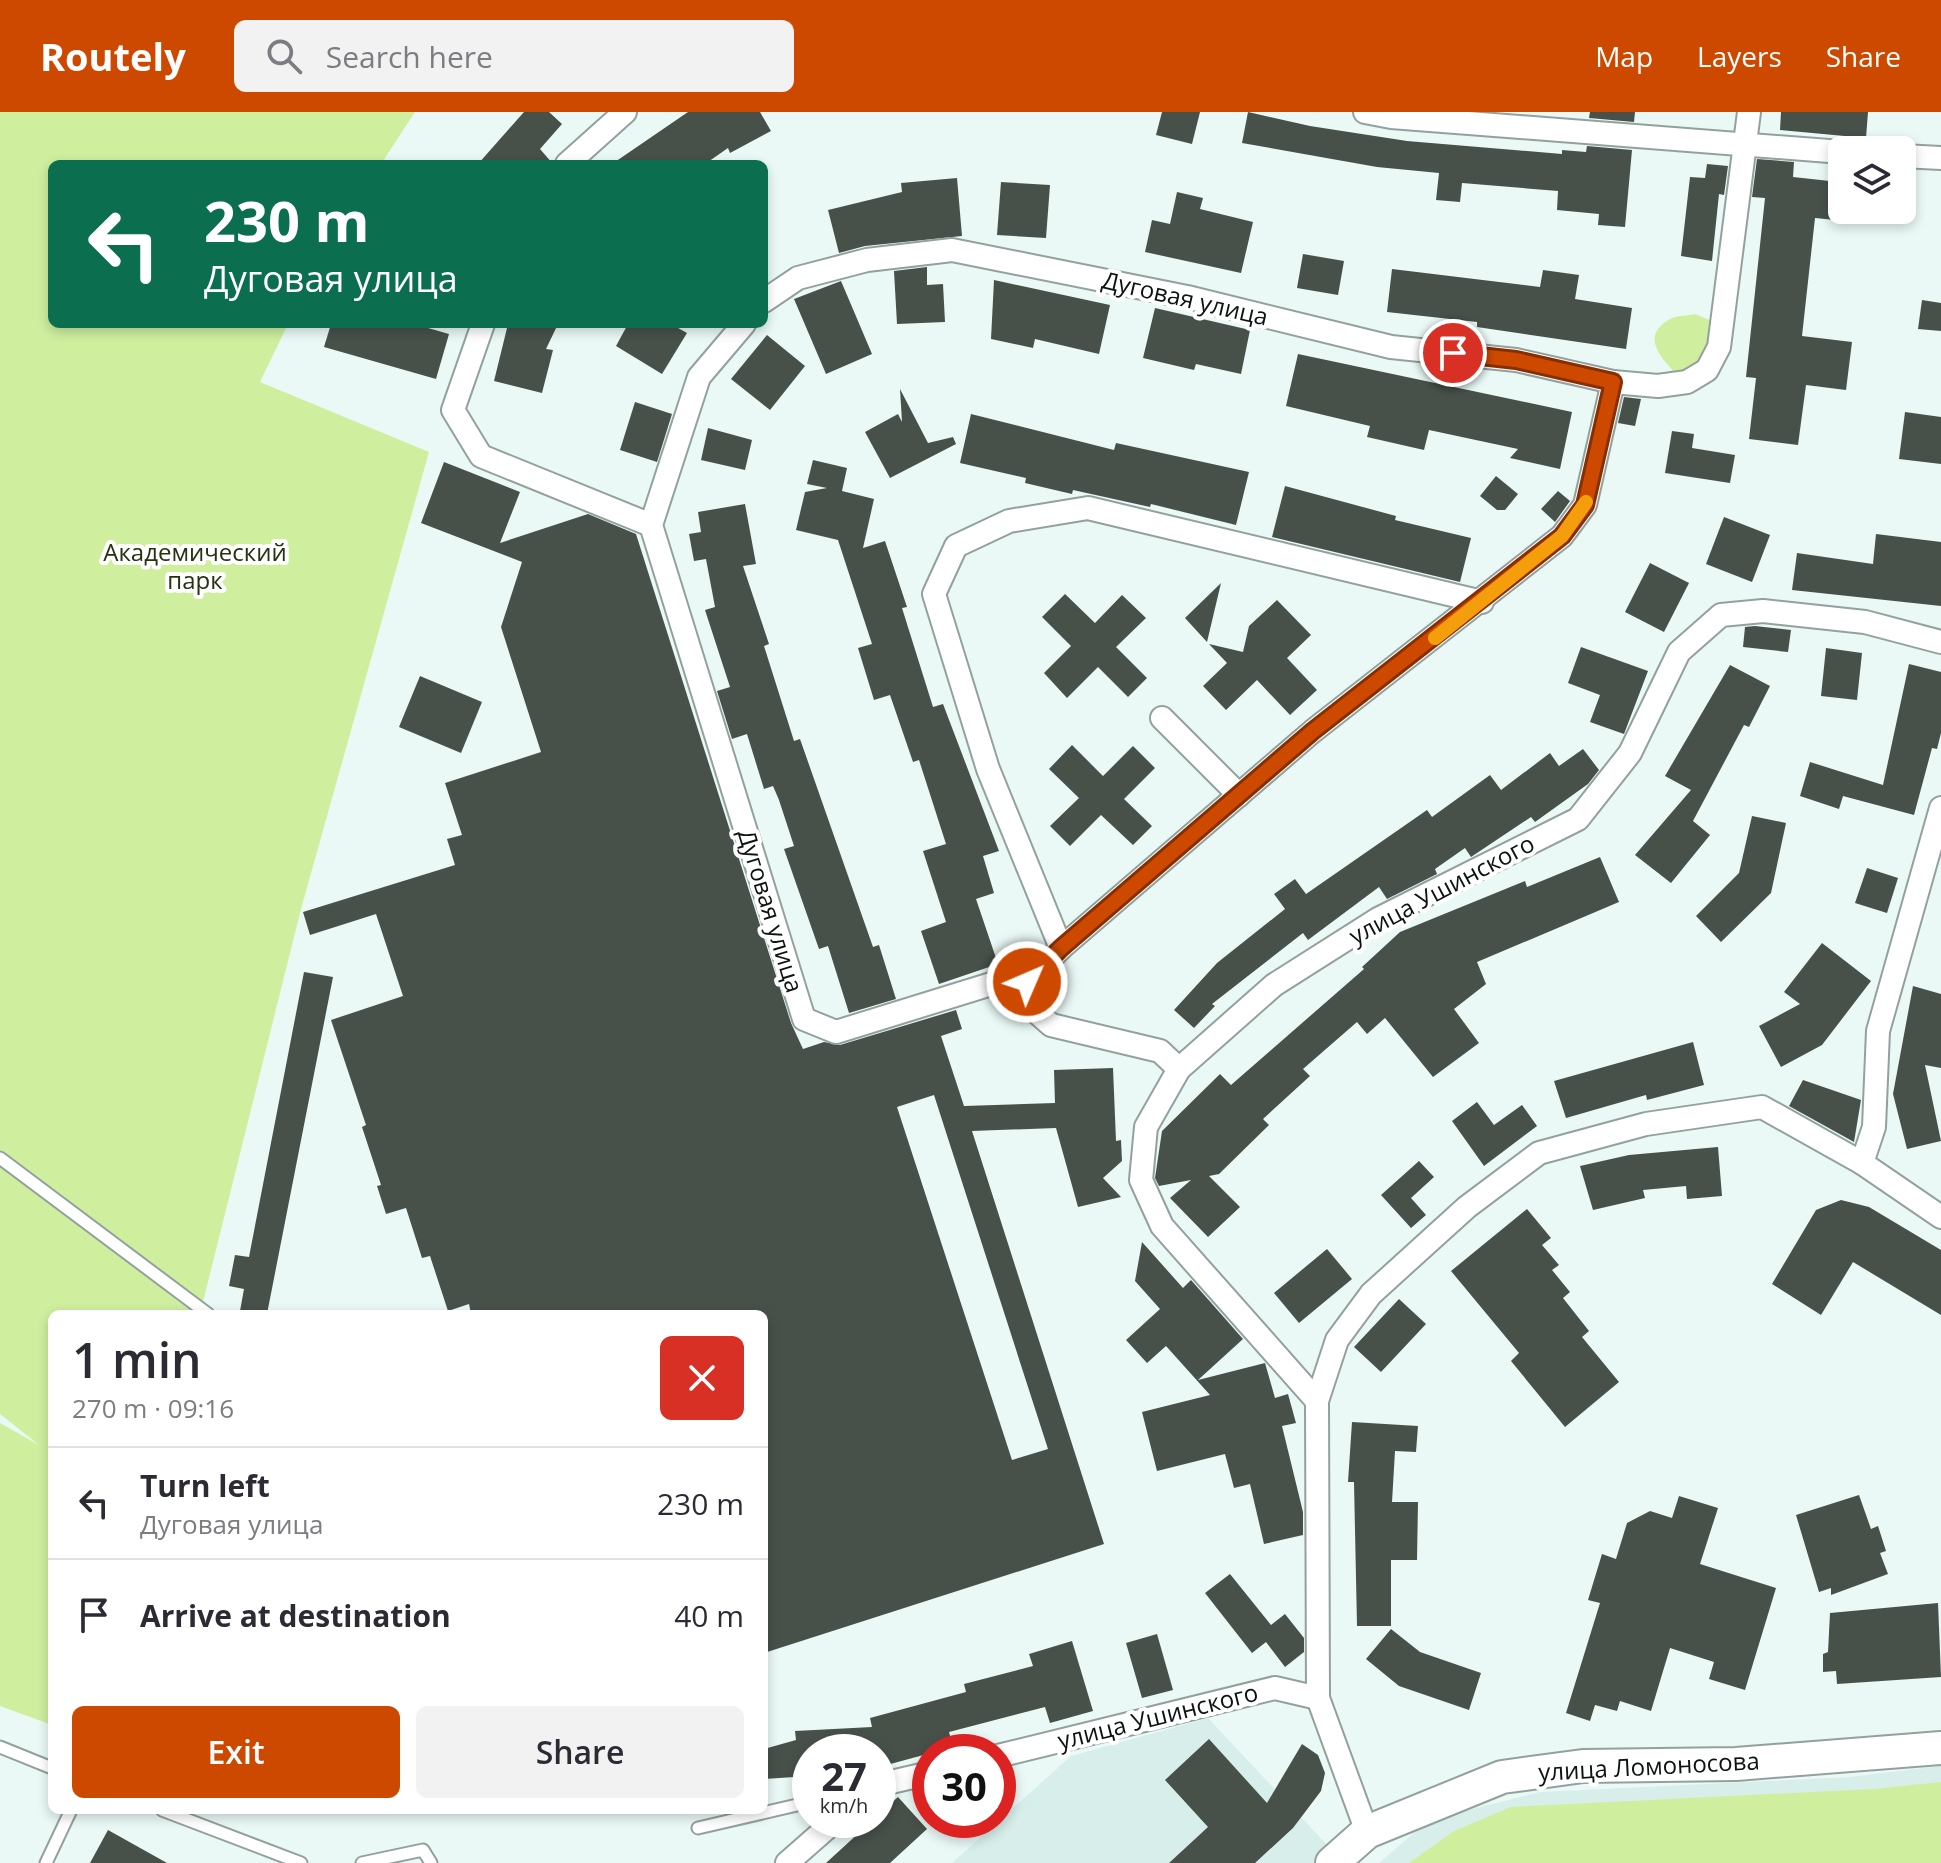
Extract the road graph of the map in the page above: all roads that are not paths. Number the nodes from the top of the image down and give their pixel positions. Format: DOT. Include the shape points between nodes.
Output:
graph roads {
  1 [pos="625,112"];
  2 [pos="1365,112"];
  3 [pos="1749,112"];
  4 [pos="1744,145"];
  5 [pos="1828,151"];
  6 [pos="1916,157"];
  7 [pos="1941,158"];
  8 [pos="571,160"];
  9 [pos="768,298"];
  10 [pos="482,328"];
  11 [pos="741,328"];
  12 [pos="1613,382"];
  13 [pos="651,525"];
  14 [pos="1482,602"];
  15 [pos="1941,642"];
  16 [pos="1162,718"];
  17 [pos="1239,795"];
  18 [pos="1941,808"];
  19 [pos="1061,948"];
  20 [pos="1027,982"];
  21 [pos="1179,1069"];
  22 [pos="0,1158"];
  23 [pos="1862,1163"];
  24 [pos="1941,1217"];
  25 [pos="203,1310"];
  26 [pos="1317,1401"];
  27 [pos="1318,1698"];
  28 [pos="0,1747"];
  29 [pos="1941,1748"];
  30 [pos="1016,1752"];
  31 [pos="48,1766"];
  32 [pos="792,1806"];
  33 [pos="768,1812"];
  34 [pos="69,1814"];
  35 [pos="172,1814"];
  36 [pos="758,1814"];
  37 [pos="698,1828"];
  38 [pos="1367,1832"];
  39 [pos="815,1838"];
  40 [pos="46,1863"];
  41 [pos="301,1863"];
  42 [pos="362,1863"];
  43 [pos="431,1863"];
  44 [pos="787,1863"];
  45 [pos="1332,1863"];
  1 -- 8 [label="street"];
  2 -- 4 [label="street"];
  3 -- 4 [label="street, Дуговая улица"];
  4 -- 5 [label="street"];
  4 -- 12 [label="street, Дуговая улица" via="1719,347 1707,370 1687,382 1658,386"];
  6 -- 7 [label="street"];
  9 -- 12 [label="street, Дуговая улица" via="798,278 867,260 952,250 1187,297 1391,347 1516,360"];
  10 -- 13 [label="street" via="453,410 481,456"];
  11 -- 13 [label="street" via="699,377"];
  12 -- 14 [label="street" via="1585,505 1562,536"];
  13 -- 20 [label="street, Дуговая улица" via="804,1019 836,1032 1001,981"];
  14 -- 17 [label="street" via="1313,731"];
  14 -- 19 [label="street" via="1088,508 1009,521 956,546 934,594 988,769"];
  15 -- 21 [label="street, улица Ушинского" via="1865,622 1763,611 1721,615 1679,652 1630,753 1578,819 1378,919 1274,985"];
  16 -- 17 [label="street"];
  17 -- 19 [label="street"];
  18 -- 23 [label="street" via="1878,1031 1874,1127"];
  19 -- 20 [label="street"];
  20 -- 21 [label="street" via="1033,1009 1051,1025 1160,1051"];
  21 -- 26 [label="street, улица Ушинского" via="1146,1127 1141,1180 1162,1226"];
  22 -- 25 [label="lane"];
  23 -- 24 [label="street"];
  23 -- 26 [label="street" via="1762,1107 1646,1124 1539,1153 1467,1207 1371,1294 1337,1340"];
  26 -- 27 [label="street"];
  27 -- 30 [label="street, улица Ушинского" via="1275,1688"];
  27 -- 38 [label="street"];
  28 -- 31 [label="lane"];
  29 -- 38 [label="main road, улица Ломоносова" via="1736,1764 1583,1766 1502,1777"];
  32 -- 33 [label="lane"];
  34 -- 40 [label="lane"];
  35 -- 41 [label="lane"];
  36 -- 37 [label="lane"];
  38 -- 45 [label="main road, улица Ломоносова"];
  39 -- 44 [label="street"];
  42 -- 43 [label="lane" via="423,1850"];
}
